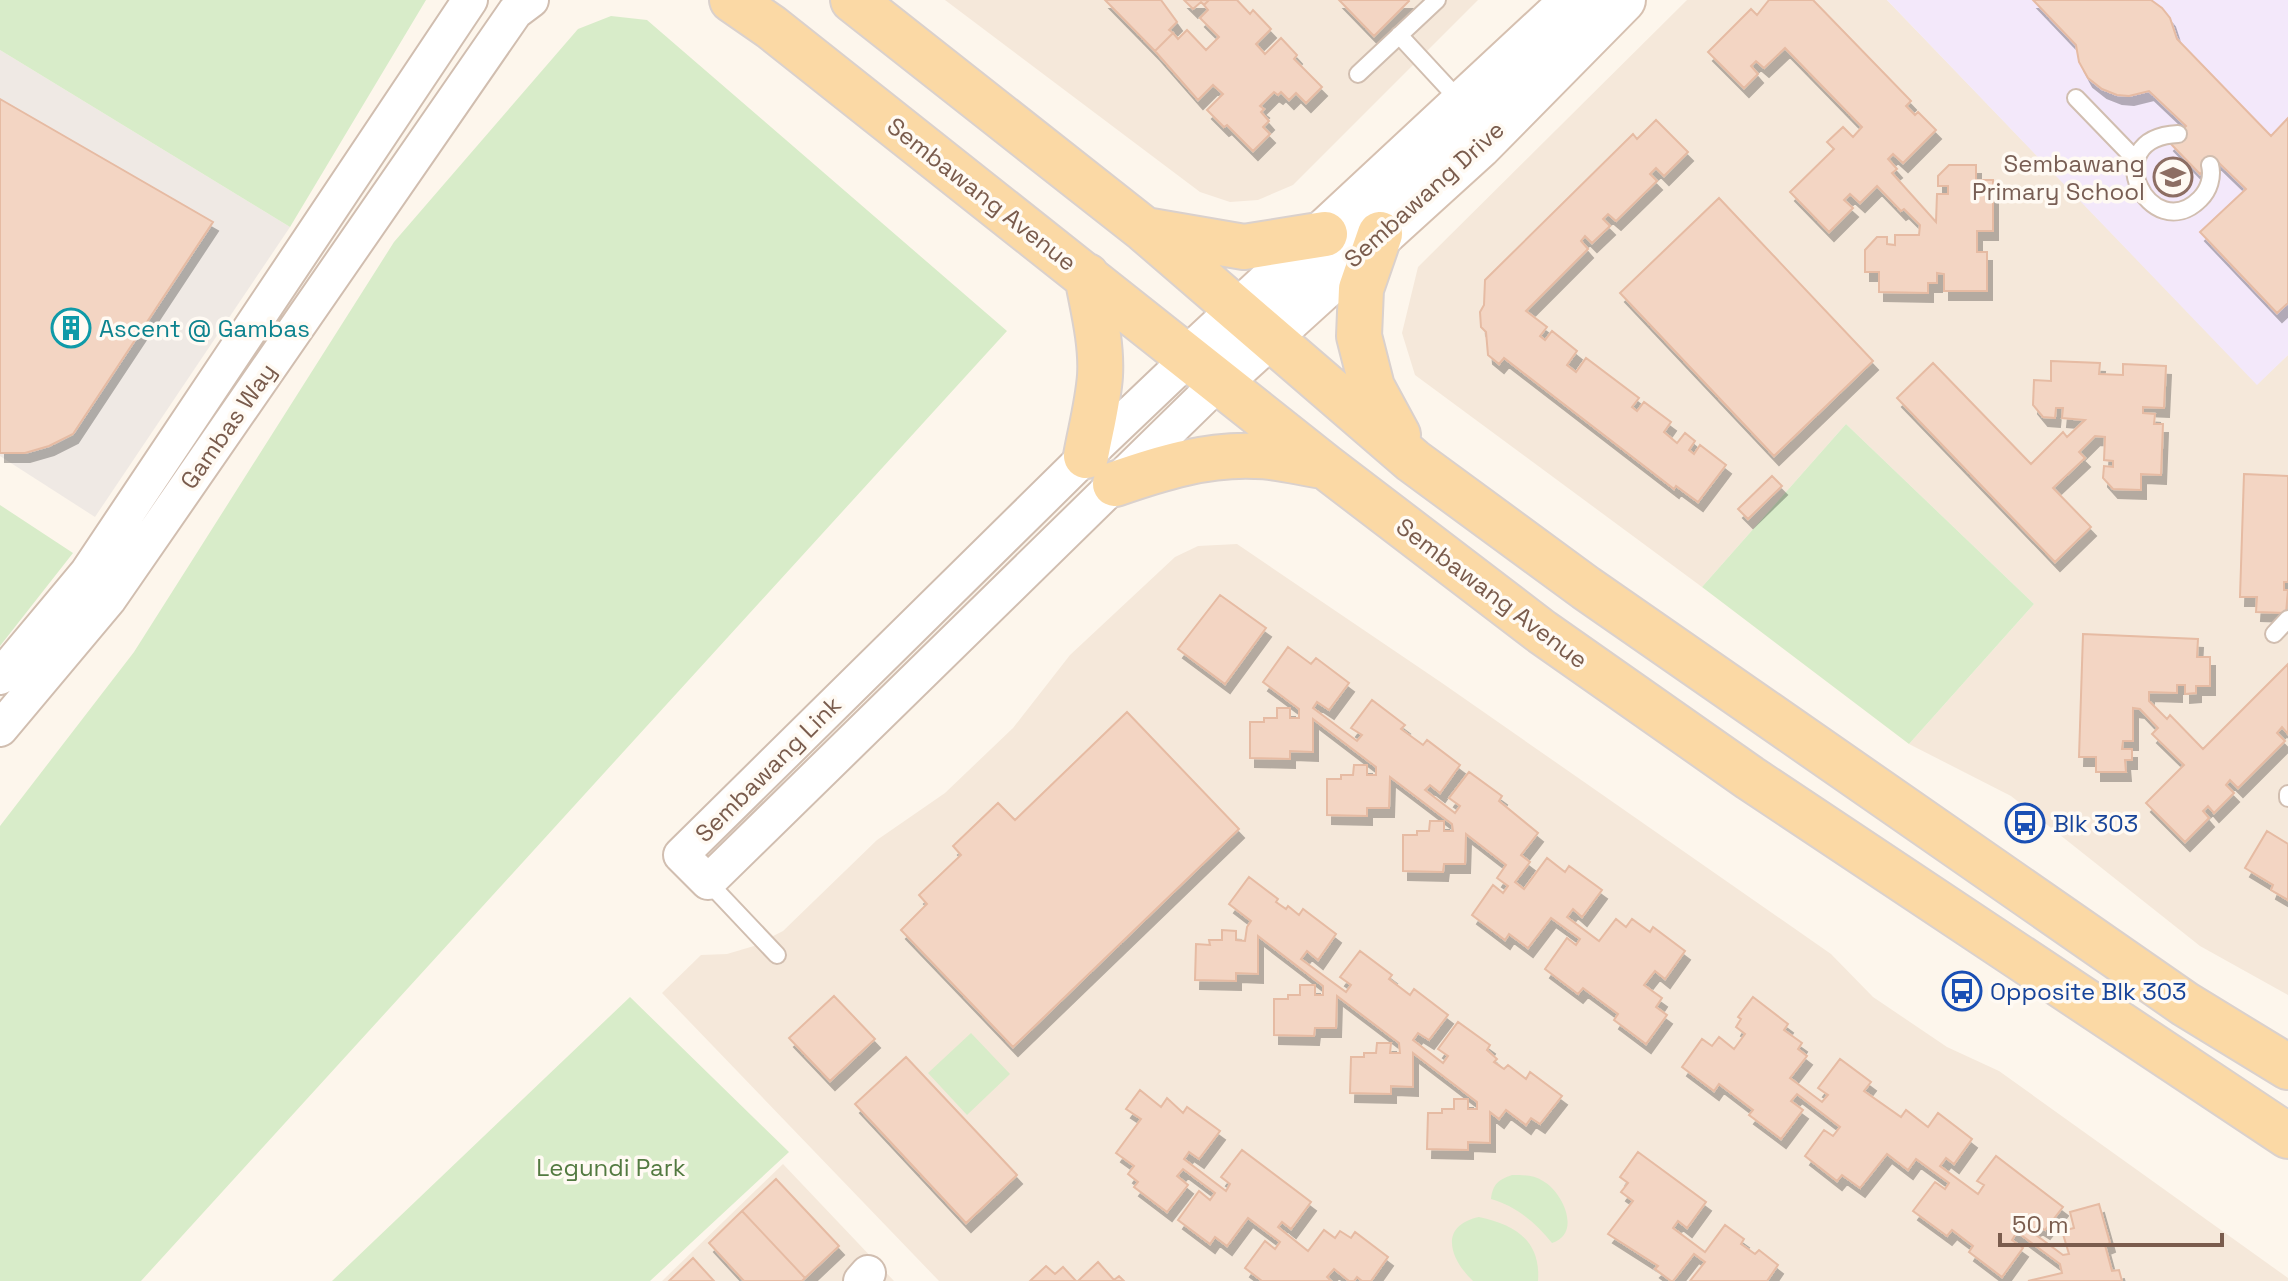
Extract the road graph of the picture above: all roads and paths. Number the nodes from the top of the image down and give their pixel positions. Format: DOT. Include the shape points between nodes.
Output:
graph roads {
  1 [pos="470,0"];
  2 [pos="531,0"];
  3 [pos="732,0"];
  4 [pos="853,0"];
  5 [pos="1437,0"];
  6 [pos="1574,0"];
  7 [pos="1623,0"];
  8 [pos="1399,35"];
  9 [pos="1358,74"];
  10 [pos="2076,98"];
  11 [pos="1462,103"];
  12 [pos="2178,134"];
  13 [pos="2136,160"];
  14 [pos="2210,165"];
  15 [pos="1145,230"];
  16 [pos="1325,234"];
  17 [pos="1380,234"];
  18 [pos="1087,276"];
  19 [pos="1255,324"];
  20 [pos="1204,370"];
  21 [pos="1413,461"];
  22 [pos="1326,467"];
  23 [pos="1100,470"];
  24 [pos="2288,619"];
  25 [pos="2274,634"];
  26 [pos="0,677"];
  27 [pos="0,729"];
  28 [pos="708,882"];
  29 [pos="777,955"];
  30 [pos="2288,1067"];
  31 [pos="2288,1136"];
  1 -- 26 [label="street, Gambas Way" via="87,573"];
  2 -- 27 [label="street, Gambas Way" via="515,12 109,599"];
  3 -- 18 [label="main road, Sembawang Avenue"];
  4 -- 15 [label="main road"];
  5 -- 8 [label="lane"];
  6 -- 11 [label="main road, Sembawang Drive"];
  7 -- 17 [label="main road, Sembawang Drive" via="1479,146"];
  8 -- 9 [label="lane"];
  8 -- 11 [label="lane"];
  10 -- 13 [label="lane"];
  11 -- 16 [label="main road, Sembawang Drive"];
  12 -- 13 [label="lane" via="2152,139"];
  13 -- 14 [label="lane" via="2137,187 2155,206 2168,211 2194,205 2204,196"];
  15 -- 16 [label="main road" via="1244,247"];
  15 -- 19 [label="main road"];
  16 -- 19 [label="main road, Sembawang Drive"];
  17 -- 19 [label="main road, Sembawang Drive"];
  17 -- 21 [label="main road" via="1361,289 1359,336 1372,387"];
  18 -- 20 [label="main road, Sembawang Avenue"];
  18 -- 23 [label="main road" via="1100,372"];
  19 -- 20 [label="main road, Sembawang Drive"];
  19 -- 21 [label="main road"];
  20 -- 22 [label="main road, Sembawang Avenue"];
  20 -- 23 [label="street, Sembawang Link"];
  21 -- 30 [label="main road" via="1586,588 2185,1004"];
  22 -- 23 [label="main road" via="1256,456"];
  22 -- 31 [label="main road, Sembawang Avenue" via="1542,632 1738,770"];
  23 -- 28 [label="street, Sembawang Link"];
  24 -- 25 [label="lane"];
  28 -- 29 [label="lane"];
}
